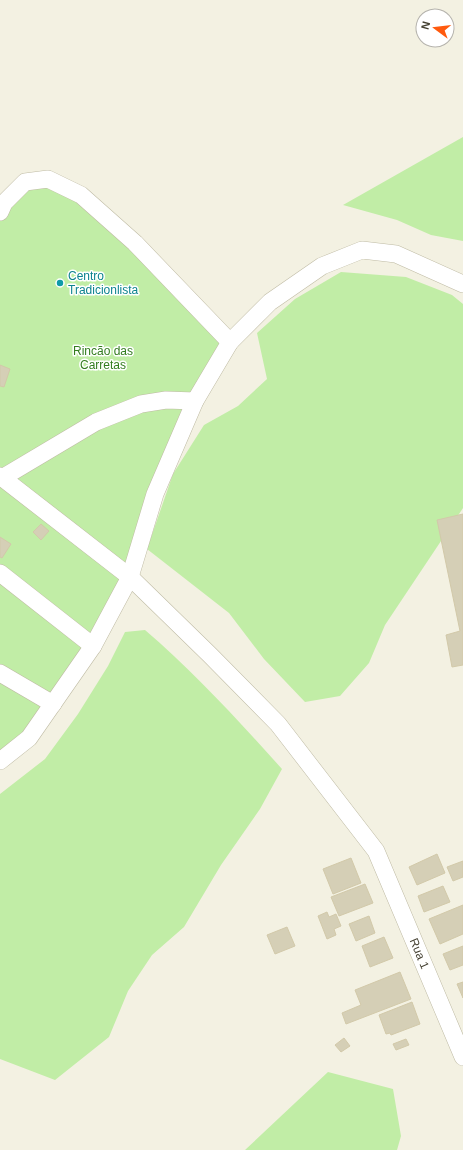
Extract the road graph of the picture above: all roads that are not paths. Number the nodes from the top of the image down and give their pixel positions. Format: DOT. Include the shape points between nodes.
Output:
graph roads {
  1 [pos="0,212"];
  2 [pos="463,284"];
  3 [pos="230,342"];
  4 [pos="195,401"];
  5 [pos="1,477"];
  6 [pos="0,573"];
  7 [pos="130,577"];
  8 [pos="93,646"];
  9 [pos="0,673"];
  10 [pos="53,704"];
  11 [pos="0,761"];
  12 [pos="463,1057"];
  1 -- 3 [label="street" via="4,203 25,182 48,179 80,195 134,243"];
  2 -- 3 [label="street" via="396,254 362,250 322,266 270,302"];
  3 -- 4 [label="street"];
  4 -- 5 [label="street" via="166,400 141,404 96,422"];
  4 -- 7 [label="street" via="155,494"];
  5 -- 7 [label="street, Rua 1"];
  6 -- 8 [label="street"];
  7 -- 8 [label="street"];
  7 -- 12 [label="street, Rua 1" via="278,724 376,851"];
  8 -- 10 [label="street"];
  9 -- 10 [label="street"];
  10 -- 11 [label="street" via="29,738"];
}
